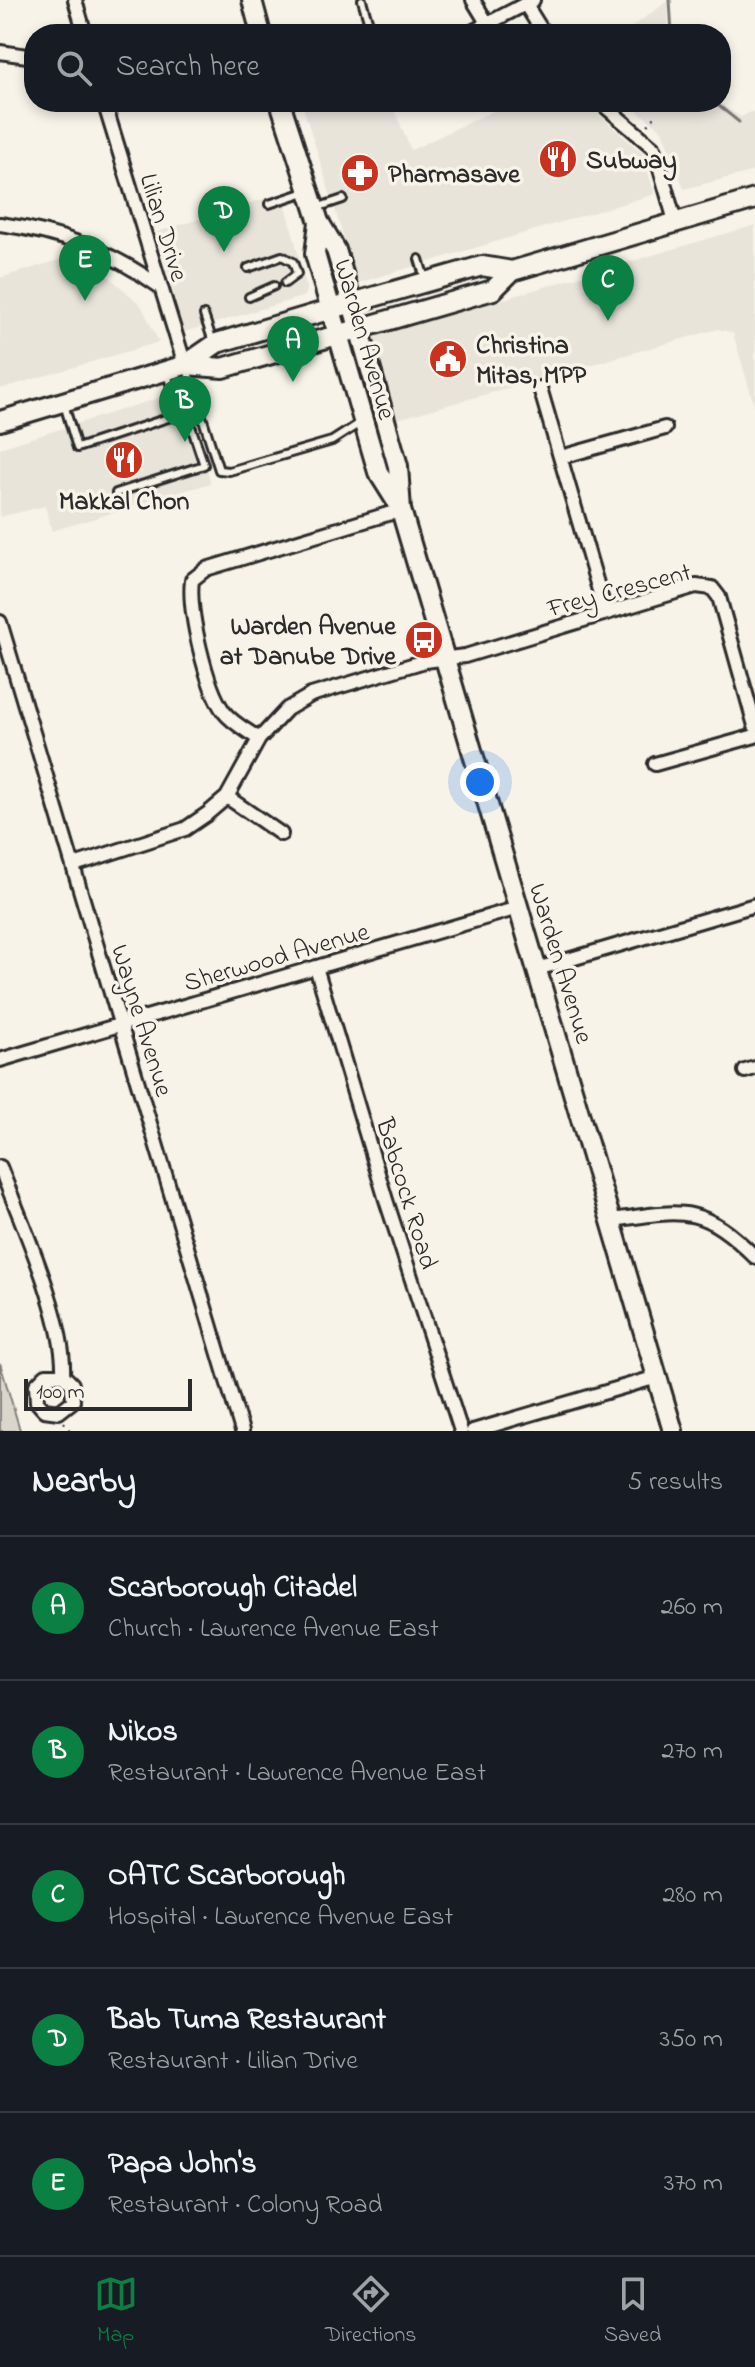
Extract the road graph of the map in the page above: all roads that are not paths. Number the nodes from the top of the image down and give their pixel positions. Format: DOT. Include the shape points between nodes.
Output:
graph roads {
  1 [pos="75,0"];
  2 [pos="252,0"];
  3 [pos="362,0"];
  4 [pos="473,0"];
  5 [pos="530,2"];
  6 [pos="487,23"];
  7 [pos="82,24"];
  8 [pos="258,24"];
  9 [pos="369,24"];
  10 [pos="540,24"];
  11 [pos="0,52"];
  12 [pos="24,56"];
  13 [pos="107,112"];
  14 [pos="287,112"];
  15 [pos="612,112"];
  16 [pos="343,199"];
  17 [pos="755,199"];
  18 [pos="269,204"];
  19 [pos="314,207"];
  20 [pos="675,221"];
  21 [pos="0,224"];
  22 [pos="419,259"];
  23 [pos="248,268"];
  24 [pos="512,271"];
  25 [pos="426,282"];
  26 [pos="285,283"];
  27 [pos="159,286"];
  28 [pos="274,286"];
  29 [pos="249,297"];
  30 [pos="352,303"];
  31 [pos="331,310"];
  32 [pos="204,315"];
  33 [pos="359,329"];
  34 [pos="339,335"];
  35 [pos="214,346"];
  36 [pos="185,365"];
  37 [pos="166,370"];
  38 [pos="540,388"];
  39 [pos="63,401"];
  40 [pos="180,414"];
  41 [pos="0,421"];
  42 [pos="363,421"];
  43 [pos="665,428"];
  44 [pos="561,457"];
  45 [pos="116,493"];
  46 [pos="401,510"];
  47 [pos="605,611"];
  48 [pos="0,622"];
  49 [pos="444,658"];
  50 [pos="755,726"];
  51 [pos="755,736"];
  52 [pos="259,739"];
  53 [pos="655,764"];
  54 [pos="227,797"];
  55 [pos="281,834"];
  56 [pos="74,865"];
  57 [pos="755,905"];
  58 [pos="518,908"];
  59 [pos="316,967"];
  60 [pos="537,969"];
  61 [pos="121,1024"];
  62 [pos="0,1060"];
  63 [pos="0,1167"];
  64 [pos="613,1220"];
  65 [pos="755,1257"];
  66 [pos="63,1375"];
  67 [pos="657,1377"];
  68 [pos="242,1431"];
  69 [pos="461,1431"];
  70 [pos="473,1431"];
  71 [pos="673,1431"];
  1 -- 7 [label="street"];
  2 -- 8 [label="main road"];
  3 -- 9 [label="lane"];
  4 -- 6 [label="street"];
  5 -- 6 [label="street"];
  5 -- 10 [label="street"];
  11 -- 12 [label="street"];
  13 -- 27 [label="street, Lilian Drive"];
  14 -- 19 [label="main road, Warden Avenue"];
  15 -- 20 [label="street" via="654,148"];
  16 -- 19 [label="lane"];
  17 -- 20 [label="main road"];
  18 -- 19 [label="lane"];
  19 -- 30 [label="main road, Warden Avenue" via="336,250"];
  19 -- 31 [label="main road, Warden Avenue" via="315,254"];
  20 -- 24 [label="main road"];
  21 -- 27 [label="street" via="78,241"];
  22 -- 25 [label="lane"];
  23 -- 26 [label="lane" via="282,256 293,262 297,274"];
  24 -- 25 [label="main road" via="482,266"];
  24 -- 33 [label="main road" via="493,290"];
  25 -- 30 [label="main road"];
  27 -- 36 [label="street, Lilian Drive"];
  28 -- 29 [label="lane"];
  30 -- 31 [label="main road"];
  30 -- 33 [label="main road, Warden Avenue"];
  31 -- 34 [label="main road, Warden Avenue"];
  31 -- 35 [label="main road"];
  32 -- 35 [label="lane"];
  33 -- 34 [label="main road"];
  33 -- 46 [label="main road, Warden Avenue" via="398,466"];
  34 -- 36 [label="main road" via="223,368"];
  34 -- 42 [label="main road, Warden Avenue"];
  35 -- 36 [label="main road"];
  36 -- 37 [label="main road"];
  36 -- 42 [label="lane" via="219,470 332,441"];
  37 -- 39 [label="main road"];
  37 -- 40 [label="lane"];
  38 -- 44 [label="street"];
  39 -- 40 [label="lane" via="77,448"];
  39 -- 41 [label="main road"];
  40 -- 45 [label="lane" via="191,426 204,465"];
  42 -- 46 [label="main road, Warden Avenue" via="378,472"];
  43 -- 44 [label="street"];
  44 -- 47 [label="street"];
  46 -- 49 [label="main road, Warden Avenue"];
  46 -- 52 [label="street" via="206,569 192,580 190,597 211,683 225,713"];
  47 -- 49 [label="street, Frey Crescent"];
  47 -- 50 [label="street, Frey Crescent" via="696,586 712,588 719,597"];
  48 -- 56 [label="street, Wayne Avenue"];
  49 -- 52 [label="street, Frey Crescent" via="311,695 287,709"];
  49 -- 58 [label="main road, Warden Avenue"];
  51 -- 53 [label="street"];
  52 -- 54 [label="street, Frey Crescent"];
  54 -- 55 [label="street"];
  54 -- 56 [label="street" via="185,829"];
  56 -- 61 [label="street, Wayne Avenue"];
  57 -- 60 [label="street"];
  58 -- 59 [label="street, Sherwood Avenue"];
  58 -- 60 [label="main road, Warden Avenue"];
  59 -- 61 [label="street, Sherwood Avenue"];
  59 -- 69 [label="street, Babcock Road"];
  60 -- 64 [label="main road, Warden Avenue"];
  61 -- 62 [label="street, Sherwood Avenue"];
  61 -- 68 [label="street, Wayne Avenue"];
  63 -- 66 [label="street" via="34,1253 64,1355"];
  64 -- 65 [label="street" via="672,1212 702,1215 733,1234"];
  64 -- 67 [label="main road, Warden Avenue"];
  67 -- 70 [label="street"];
  67 -- 71 [label="main road, Warden Avenue"];
}
